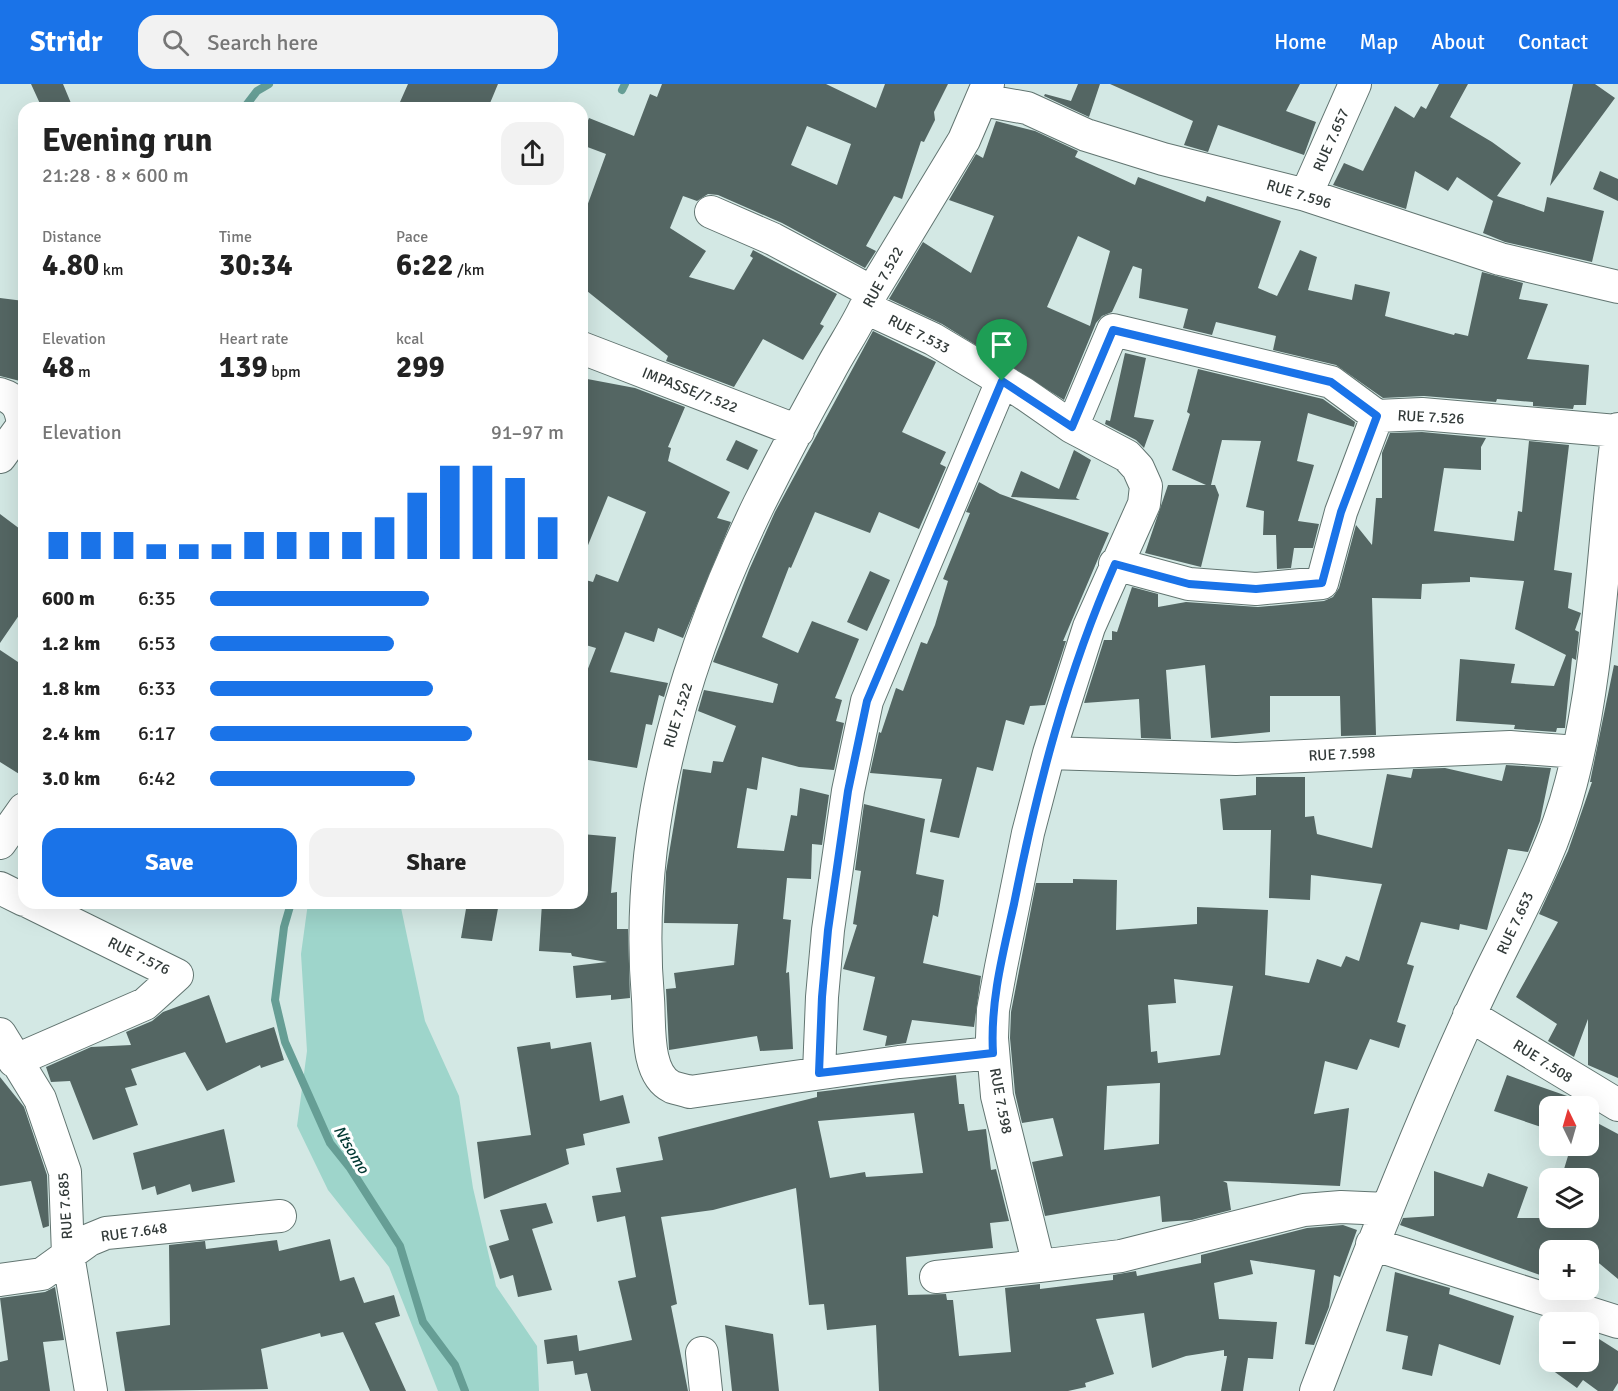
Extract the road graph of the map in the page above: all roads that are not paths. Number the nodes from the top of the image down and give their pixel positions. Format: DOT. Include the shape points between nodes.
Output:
graph roads {
  1 [pos="1355,84"];
  2 [pos="985,92"];
  3 [pos="1306,195"];
  4 [pos="711,212"];
  5 [pos="1618,287"];
  6 [pos="869,300"];
  7 [pos="588,350"];
  8 [pos="1002,381"];
  9 [pos="0,394"];
  10 [pos="18,405"];
  11 [pos="1377,416"];
  12 [pos="1072,427"];
  13 [pos="1618,430"];
  14 [pos="18,431"];
  15 [pos="798,432"];
  16 [pos="0,457"];
  17 [pos="1115,564"];
  18 [pos="1604,677"];
  19 [pos="1578,752"];
  20 [pos="1049,753"];
  21 [pos="18,818"];
  22 [pos="0,843"];
  23 [pos="0,888"];
  24 [pos="18,897"];
  25 [pos="43,909"];
  26 [pos="1469,1015"];
  27 [pos="0,1034"];
  28 [pos="993,1053"];
  29 [pos="14,1061"];
  30 [pos="819,1073"];
  31 [pos="1618,1105"];
  32 [pos="1387,1209"];
  33 [pos="280,1216"];
  34 [pos="1372,1244"];
  35 [pos="68,1255"];
  36 [pos="1039,1266"];
  37 [pos="936,1277"];
  38 [pos="0,1280"];
  39 [pos="1618,1322"];
  40 [pos="702,1353"];
  41 [pos="91,1391"];
  42 [pos="706,1391"];
  43 [pos="1316,1391"];
  1 -- 3 [label="street, RUE 7.657"];
  2 -- 3 [label="street, RUE 7.596" via="1086,135"];
  2 -- 6 [label="street, RUE 7.522" via="964,140"];
  3 -- 5 [label="street, RUE 7.596" via="1500,259"];
  4 -- 6 [label="street, RUE 7.533" via="773,239"];
  6 -- 8 [label="street, RUE 7.533"];
  6 -- 15 [label="street, RUE 7.522"];
  7 -- 15 [label="street, IMPASSE/7.522"];
  8 -- 12 [label="street, RUE 7.533"];
  8 -- 30 [label="street" via="867,701 848,791 831,909"];
  9 -- 10 [label="street"];
  11 -- 12 [label="street" via="1331,382 1113,330"];
  11 -- 13 [label="street, RUE 7.526" via="1422,414"];
  11 -- 17 [label="street, RUE 7.526" via="1341,512 1322,583 1256,589 1189,584"];
  12 -- 17 [label="street, RUE 7.533" via="1127,456 1146,486 1144,504"];
  13 -- 18 [label="street, RUE 7.653"];
  14 -- 16 [label="street"];
  15 -- 30 [label="street, RUE 7.522" via="759,504 726,578 667,747 649,851 644,960 653,1060 661,1077 671,1086 690,1092"];
  17 -- 20 [label="street, RUE 7.533" via="1089,627"];
  18 -- 19 [label="street, RUE 7.653"];
  19 -- 20 [label="street, RUE 7.598" via="1510,747 1236,759"];
  19 -- 26 [label="street, RUE 7.653" via="1553,838"];
  20 -- 28 [label="street, RUE 7.598" via="1000,967 993,1010"];
  21 -- 22 [label="street"];
  23 -- 24 [label="street"];
  25 -- 29 [label="street, RUE 7.576" via="177,975 145,1004"];
  26 -- 31 [label="street, RUE 7.508"];
  26 -- 32 [label="street, RUE 7.653"];
  27 -- 29 [label="street, RUE 7.685"];
  28 -- 30 [label="street, RUE 7.522"];
  28 -- 36 [label="street, RUE 7.598" via="997,1096"];
  29 -- 35 [label="street, RUE 7.685" via="40,1099 65,1172"];
  32 -- 34 [label="street, RUE 7.653"];
  32 -- 36 [label="street" via="1304,1210 1121,1256"];
  33 -- 35 [label="street, RUE 7.648" via="106,1233"];
  34 -- 39 [label="street"];
  34 -- 43 [label="street, RUE 7.653"];
  35 -- 38 [label="street, RUE 7.648" via="42,1274"];
  35 -- 41 [label="street, RUE 7.685"];
  36 -- 37 [label="street"];
  40 -- 42 [label="street"];
}
